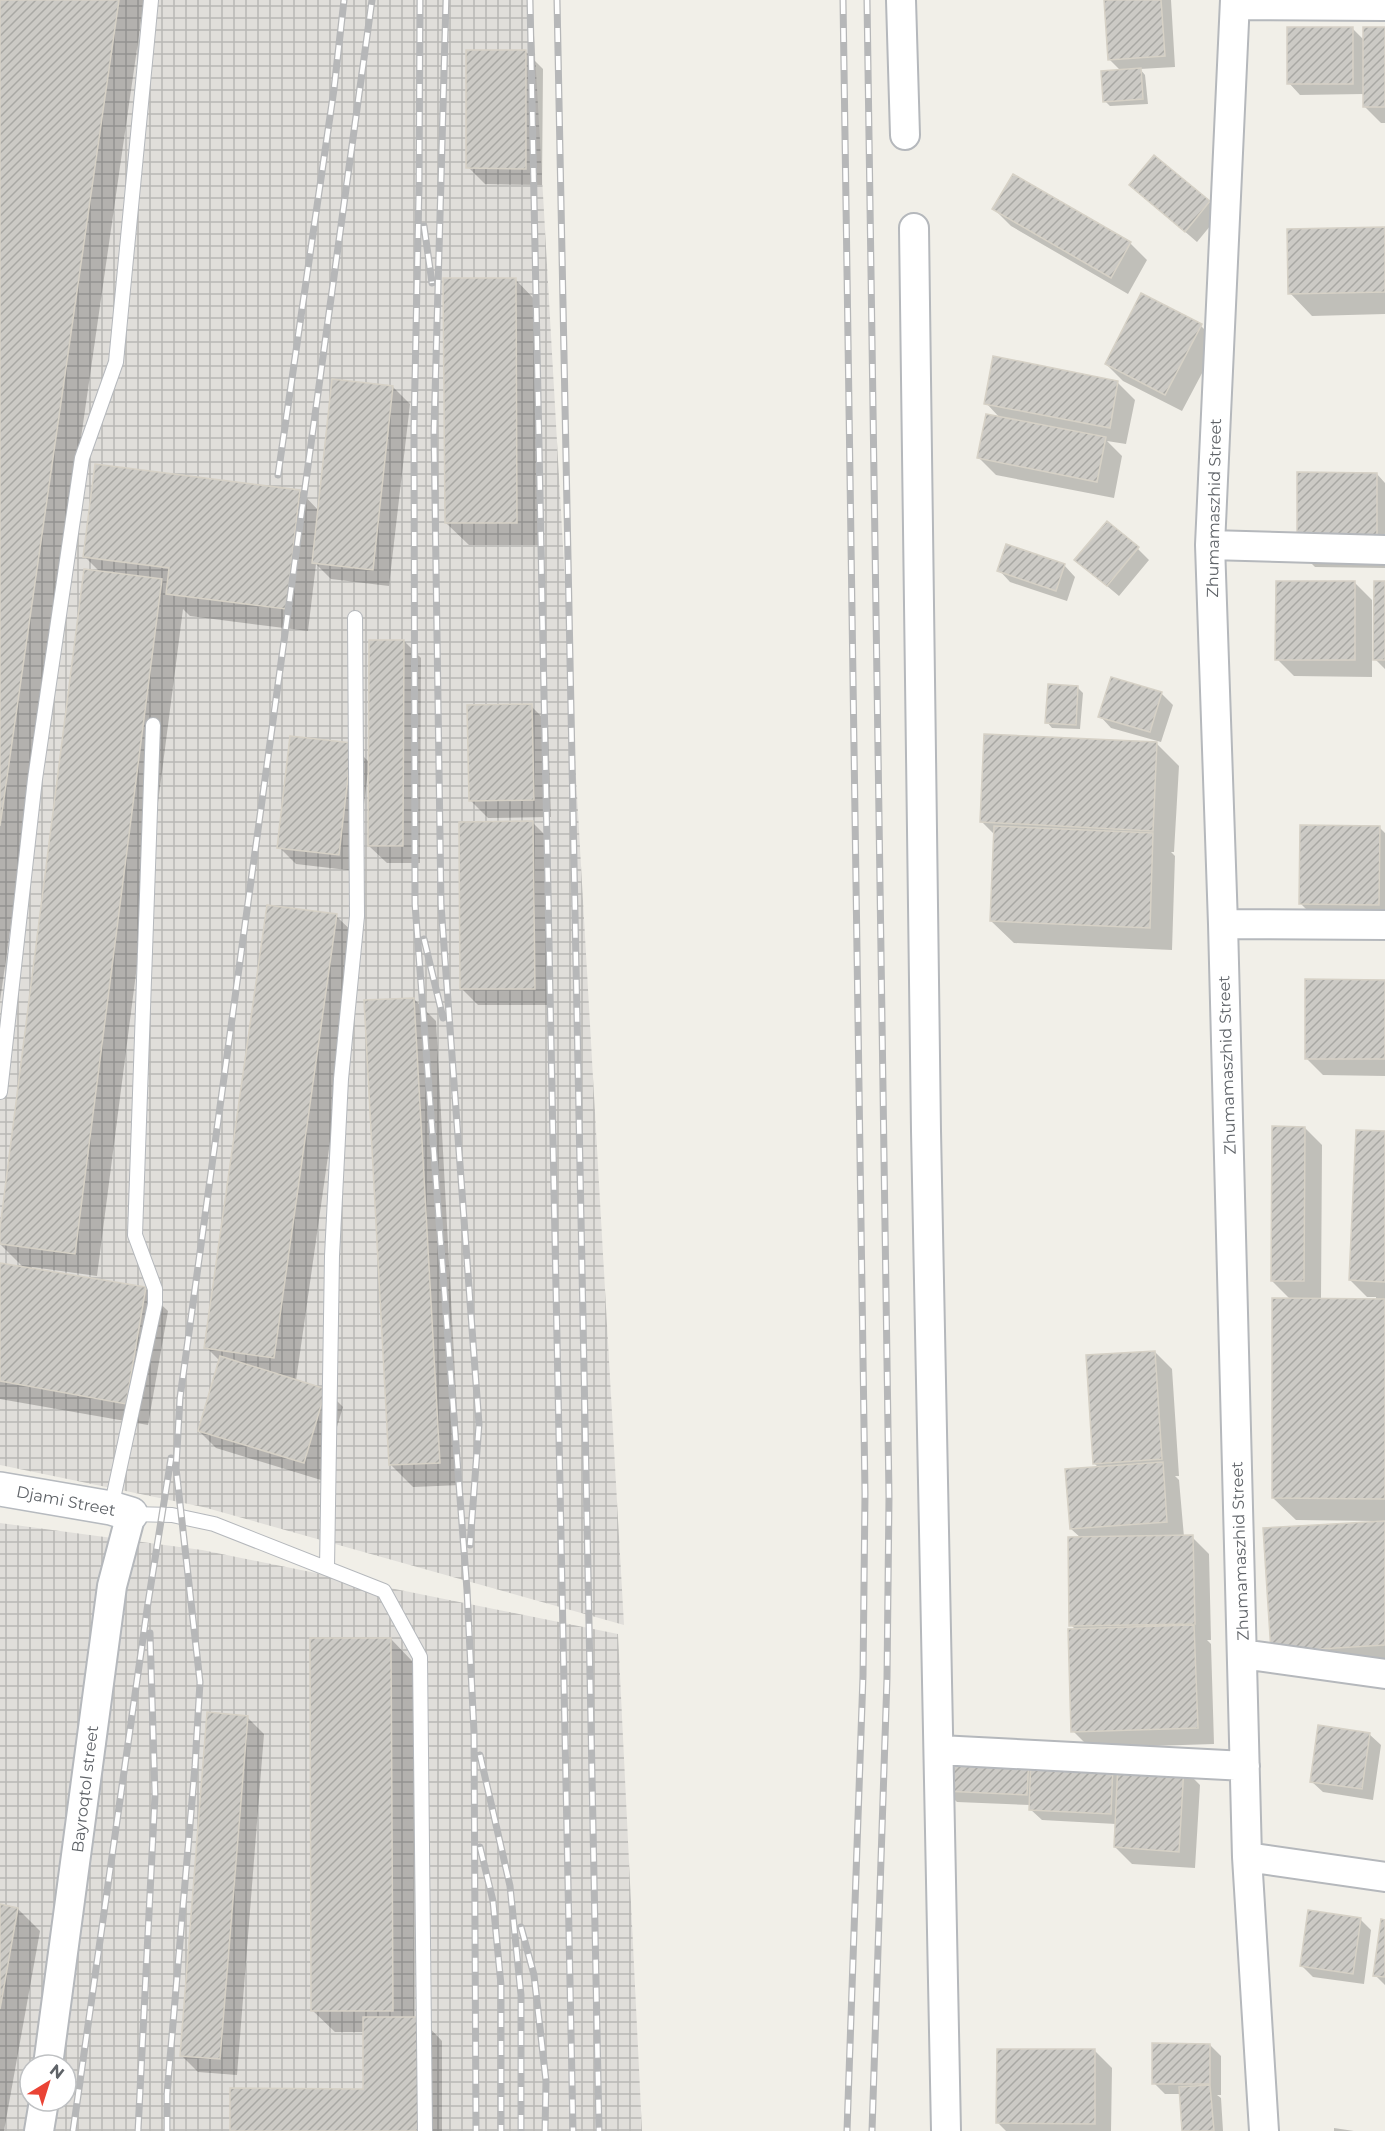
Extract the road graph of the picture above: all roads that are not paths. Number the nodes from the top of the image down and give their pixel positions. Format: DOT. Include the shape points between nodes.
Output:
graph roads {
  1 [pos="152,0"];
  2 [pos="901,0"];
  3 [pos="1235,2"];
  4 [pos="1385,6"];
  5 [pos="905,135"];
  6 [pos="914,228"];
  7 [pos="1210,545"];
  8 [pos="1385,550"];
  9 [pos="355,618"];
  10 [pos="153,725"];
  11 [pos="1223,924"];
  12 [pos="1385,924"];
  13 [pos="0,1092"];
  14 [pos="0,1489"];
  15 [pos="122,1511"];
  16 [pos="327,1569"];
  17 [pos="1242,1654"];
  18 [pos="1385,1674"];
  19 [pos="939,1750"];
  20 [pos="1245,1766"];
  21 [pos="1247,1857"];
  22 [pos="1385,1877"];
  23 [pos="50,2053"];
  24 [pos="42,2113"];
  25 [pos="39,2131"];
  26 [pos="425,2131"];
  27 [pos="946,2131"];
  28 [pos="1264,2131"];
  1 -- 13 [label="lane" via="116,362 82,458 35,779"];
  2 -- 5 [label="street"];
  3 -- 4 [label="street"];
  3 -- 7 [label="street, Zhumamaszhid Street"];
  6 -- 19 [label="street"];
  7 -- 8 [label="street"];
  7 -- 11 [label="street, Zhumamaszhid Street"];
  9 -- 16 [label="lane" via="357,916 341,1079 332,1256"];
  10 -- 15 [label="lane" via="135,1235 155,1289 155,1304"];
  11 -- 12 [label="street"];
  11 -- 17 [label="street, Zhumamaszhid Street"];
  14 -- 15 [label="street, Djami Street"];
  15 -- 16 [label="lane" via="172,1515 214,1524"];
  15 -- 23 [label="street, Bayroqtol street"];
  16 -- 26 [label="lane" via="384,1591 420,1657"];
  17 -- 18 [label="street"];
  17 -- 20 [label="street, Zhumamaszhid Street"];
  19 -- 20 [label="street"];
  19 -- 27 [label="street"];
  20 -- 21 [label="street, Zhumamaszhid Street"];
  21 -- 22 [label="street"];
  21 -- 28 [label="street, Zhumamaszhid Street"];
  24 -- 25 [label="street"];
}
